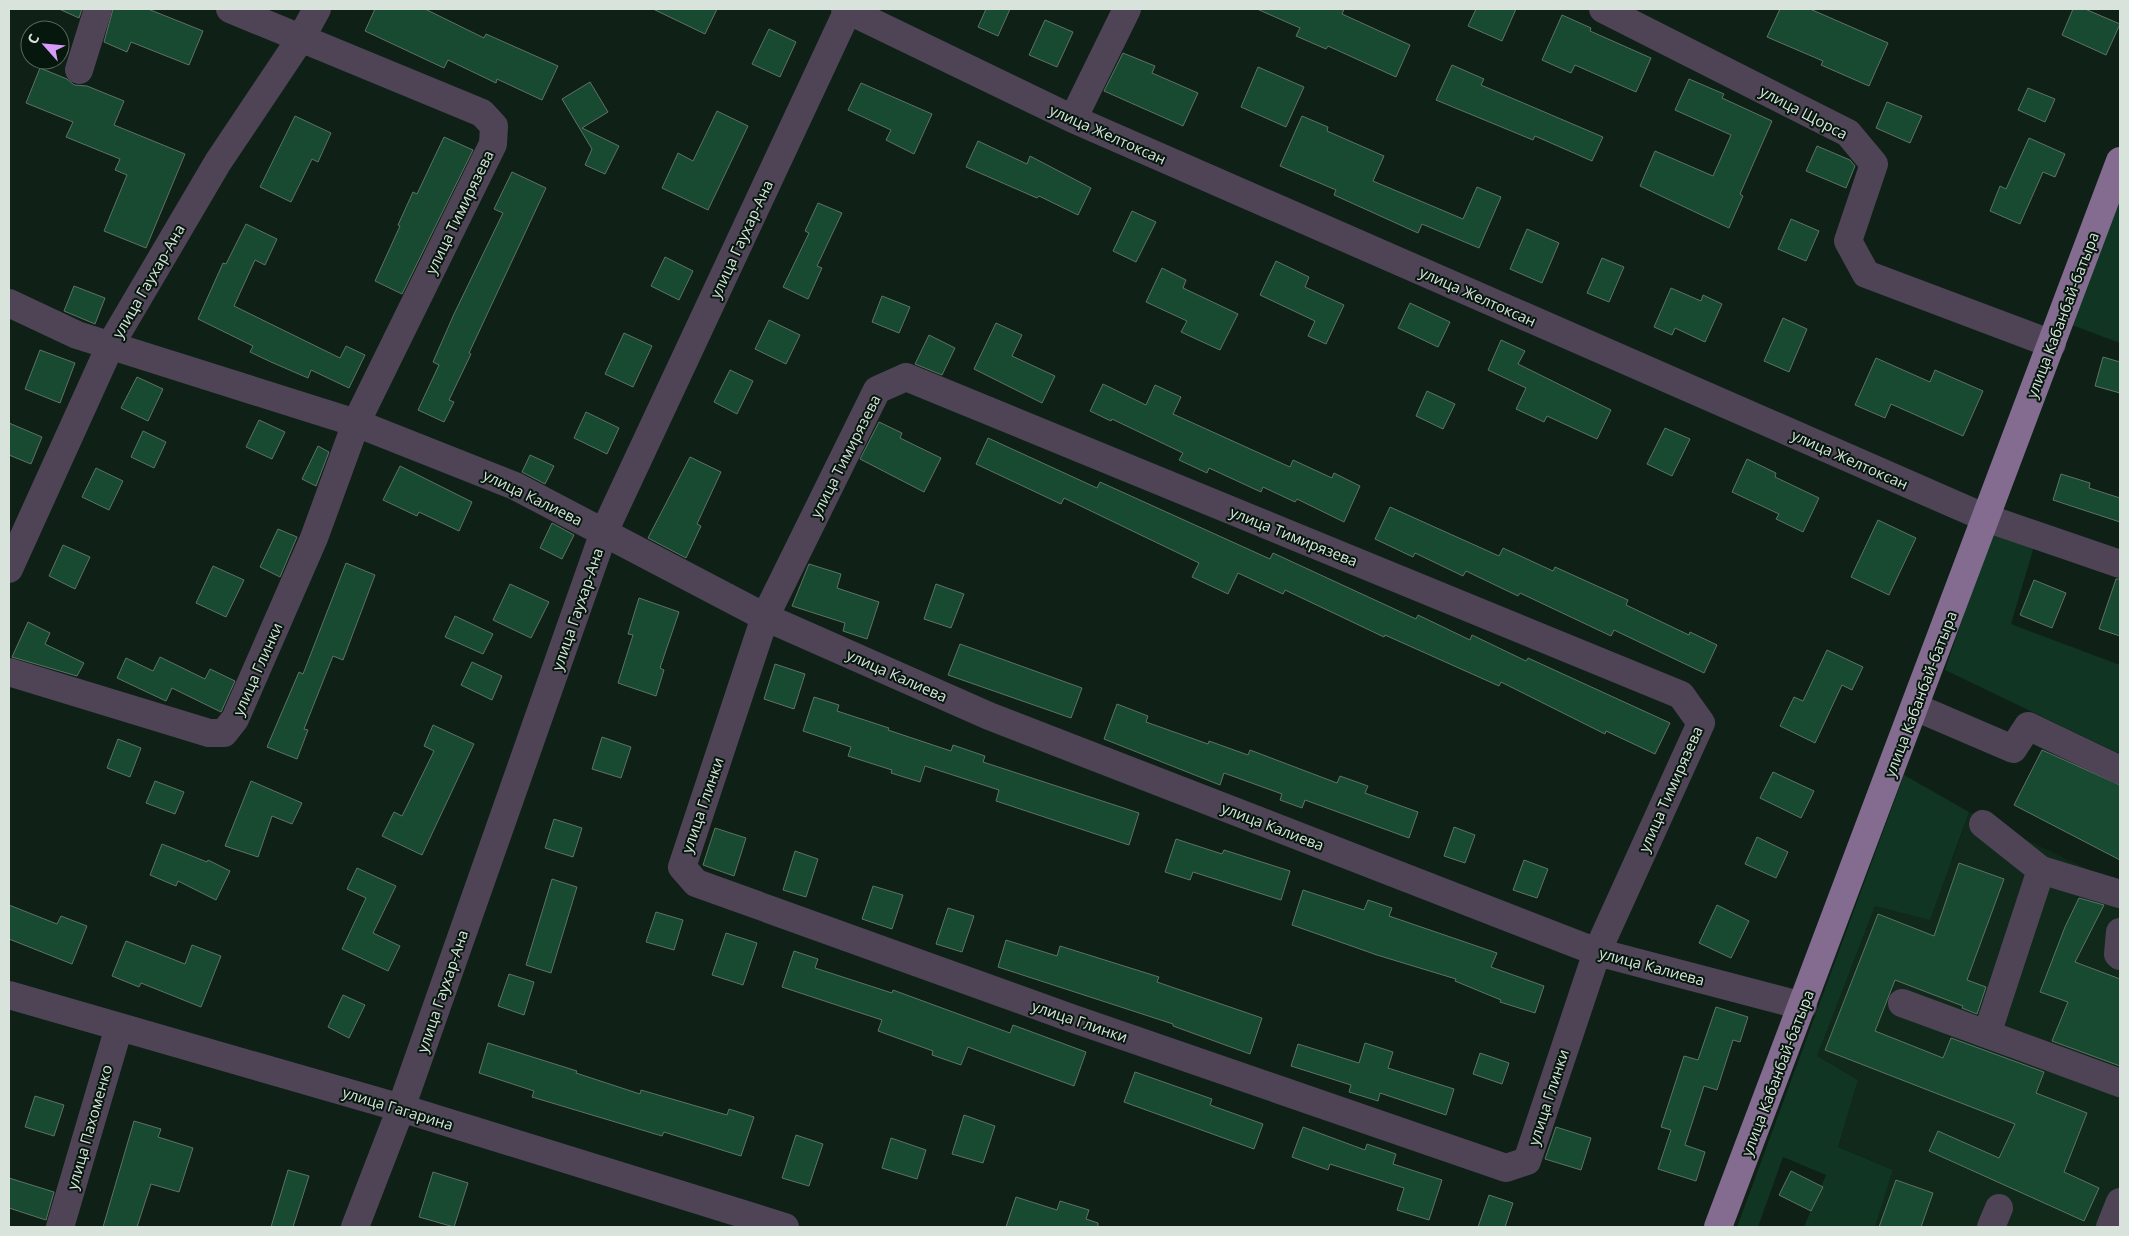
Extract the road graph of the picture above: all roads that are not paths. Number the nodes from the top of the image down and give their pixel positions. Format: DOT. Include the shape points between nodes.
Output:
graph roads {
  1 [pos="98,9"];
  2 [pos="230,9"];
  3 [pos="317,9"];
  4 [pos="846,9"];
  5 [pos="1127,9"];
  6 [pos="1603,9"];
  7 [pos="301,38"];
  8 [pos="79,70"];
  9 [pos="1073,119"];
  10 [pos="2120,161"];
  11 [pos="9,303"];
  12 [pos="111,344"];
  13 [pos="2052,344"];
  14 [pos="356,423"];
  15 [pos="1986,518"];
  16 [pos="604,532"];
  17 [pos="2120,564"];
  18 [pos="9,569"];
  19 [pos="765,617"];
  20 [pos="9,672"];
  21 [pos="1915,706"];
  22 [pos="2120,770"];
  23 [pos="1983,824"];
  24 [pos="2041,870"];
  25 [pos="2120,894"];
  26 [pos="2120,932"];
  27 [pos="1597,952"];
  28 [pos="2120,956"];
  29 [pos="9,996"];
  30 [pos="1902,1003"];
  31 [pos="1802,1006"];
  32 [pos="119,1027"];
  33 [pos="1987,1034"];
  34 [pos="2120,1083"];
  35 [pos="401,1108"];
  36 [pos="2120,1202"];
  37 [pos="60,1227"];
  38 [pos="355,1227"];
  39 [pos="785,1227"];
  40 [pos="1718,1227"];
  41 [pos="2110,1227"];
  1 -- 8 [label="street"];
  2 -- 7 [label="street, улица Тимирязева"];
  3 -- 7 [label="street, улица Гаухар-Ана"];
  4 -- 9 [label="street, улица Желтоксан"];
  4 -- 16 [label="street, улица Гаухар-Ана"];
  5 -- 9 [label="street"];
  6 -- 13 [label="street, улица Щорса" via="1848,133 1874,164 1848,241 1866,274"];
  7 -- 12 [label="street, улица Гаухар-Ана" via="218,162"];
  7 -- 14 [label="street, улица Тимирязева" via="482,113 494,126 493,144"];
  9 -- 15 [label="street, улица Желтоксан"];
  10 -- 13 [label="main road, улица Кабанбай-батыра"];
  11 -- 12 [label="street, улица Калиева" via="77,335"];
  12 -- 14 [label="street, улица Калиева"];
  12 -- 18 [label="street, улица Гаухар-Ана"];
  13 -- 15 [label="main road, улица Кабанбай-батыра"];
  14 -- 16 [label="street, улица Калиева" via="516,486"];
  14 -- 20 [label="street, улица Глинки" via="314,538 236,719 224,732 208,733"];
  15 -- 17 [label="street, улица Желтоксан"];
  15 -- 21 [label="main road, улица Кабанбай-батыра"];
  16 -- 19 [label="street, улица Калиева"];
  16 -- 35 [label="street, улица Гаухар-Ана"];
  19 -- 27 [label="street, улица Калиева" via="989,716"];
  19 -- 27 [label="street, улица Глинки" via="682,867 696,883 1071,1018 1506,1168 1527,1161"];
  19 -- 27 [label="street, улица Тимирязева" via="877,390 906,377 1682,695 1701,723"];
  21 -- 22 [label="street" via="2013,749 2028,726"];
  21 -- 31 [label="main road, улица Кабанбай-батыра"];
  23 -- 24 [label="street"];
  24 -- 25 [label="street"];
  24 -- 33 [label="street"];
  26 -- 28 [label="street"];
  27 -- 31 [label="street, улица Калиева"];
  29 -- 32 [label="street, улица Гагарина"];
  30 -- 33 [label="street"];
  31 -- 40 [label="main road, улица Кабанбай-батыра"];
  32 -- 35 [label="street, улица Гагарина"];
  32 -- 37 [label="street, улица Пахоменко"];
  33 -- 34 [label="street"];
  35 -- 38 [label="street, улица Гаухар-Ана"];
  35 -- 39 [label="street, улица Гагарина"];
  36 -- 41 [label="street"];
}
